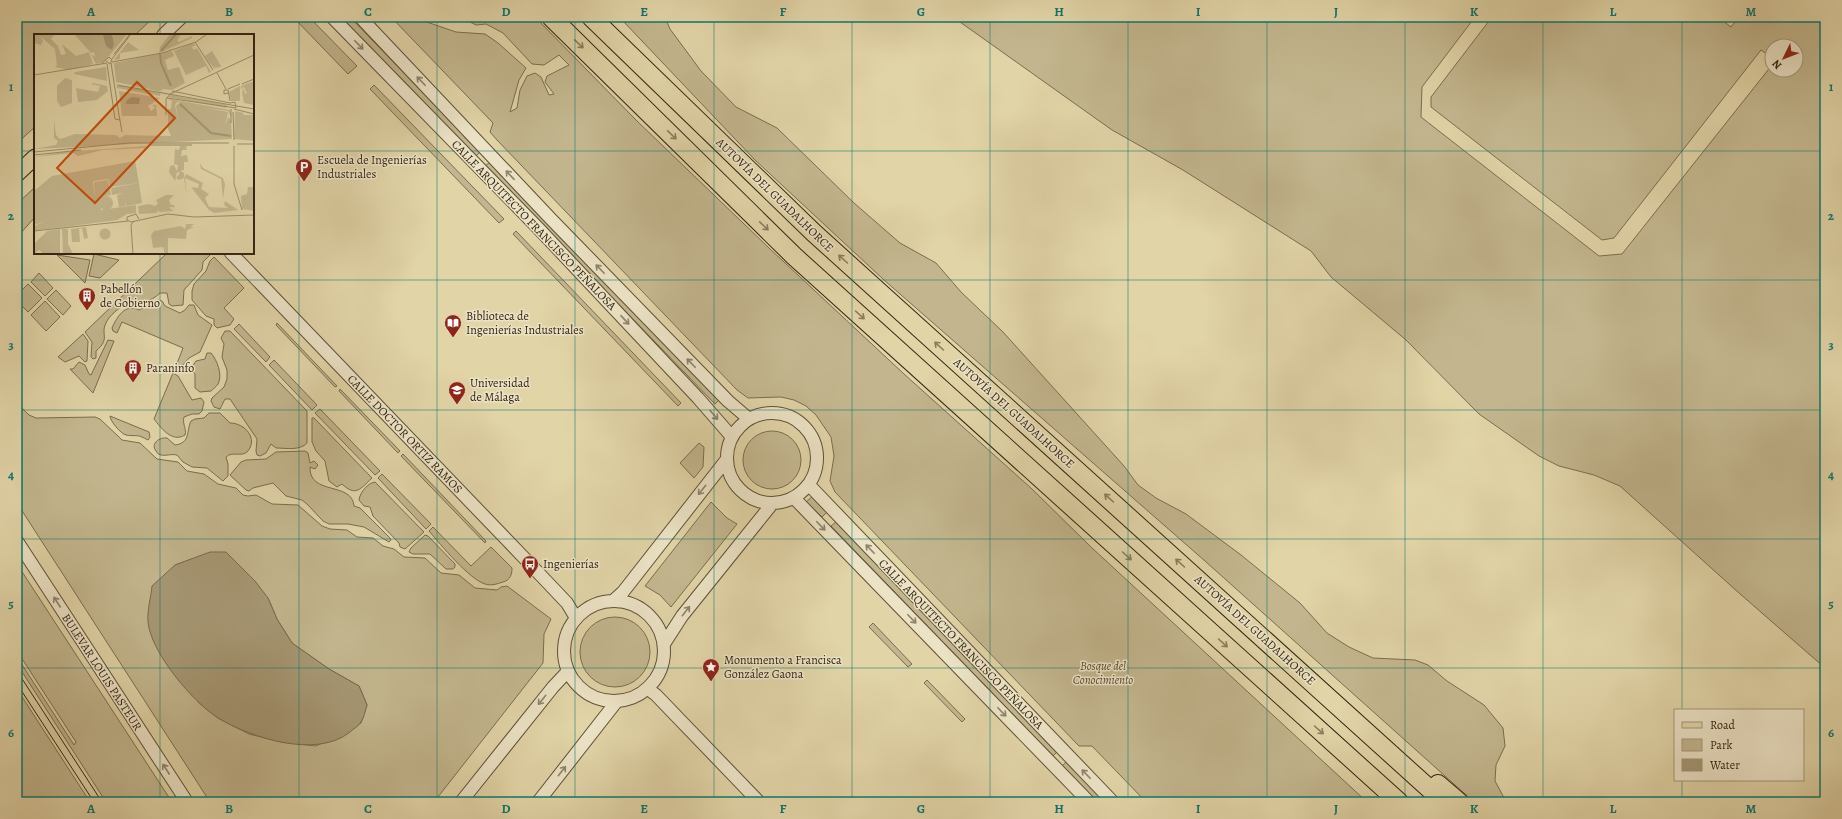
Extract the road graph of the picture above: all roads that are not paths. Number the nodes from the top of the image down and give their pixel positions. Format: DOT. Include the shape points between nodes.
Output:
graph roads {
  1 [pos="182,17"];
  2 [pos="332,17"];
  3 [pos="360,17"];
  4 [pos="551,17"];
  5 [pos="591,17"];
  6 [pos="599,17"];
  7 [pos="164,34"];
  8 [pos="647,71"];
  9 [pos="34,158"];
  10 [pos="17,174"];
  11 [pos="232,254"];
  12 [pos="749,419"];
  13 [pos="732,437"];
  14 [pos="727,460"];
  15 [pos="809,486"];
  16 [pos="794,498"];
  17 [pos="772,504"];
  18 [pos="17,541"];
  19 [pos="613,601"];
  20 [pos="576,618"];
  21 [pos="664,644"];
  22 [pos="568,671"];
  23 [pos="1313,683"];
  24 [pos="648,689"];
  25 [pos="617,701"];
  26 [pos="187,802"];
  27 [pos="461,802"];
  28 [pos="538,802"];
  29 [pos="759,802"];
  30 [pos="1090,802"];
  31 [pos="1113,802"];
  32 [pos="1399,802"];
  33 [pos="1444,802"];
  34 [pos="1459,802"];
  1 -- 7 [label="street"];
  2 -- 13 [label="street, CALLE ARQUITECTO FRANCISCO PEÑALOSA, one-way" via="539,229"];
  12 -- 3 [label="street, CALLE ARQUITECTO FRANCISCO PEÑALOSA, one-way" via="728,401 556,225"];
  4 -- 32 [label="highway, one-way" via="794,256"];
  5 -- 8 [label="highway, AUTOVÍA DEL GUADALHORCE"];
  6 -- 8 [label="highway"];
  23 -- 8 [label="highway, AUTOVÍA DEL GUADALHORCE, one-way" via="814,233"];
  9 -- 10 [label="main road"];
  11 -- 20 [label="street, CALLE DOCTOR ORTIZ RAMOS" via="567,603"];
  12 -- 13 [label="street"];
  12 -- 15 [label="street" via="769,413 789,416 801,423 810,433 817,449 818,460"];
  13 -- 14 [label="street"];
  14 -- 17 [label="street" via="736,485 746,495"];
  14 -- 19 [label="street, one-way" via="623,592"];
  15 -- 16 [label="street"];
  31 -- 15 [label="street, CALLE ARQUITECTO FRANCISCO PEÑALOSA, one-way"];
  16 -- 17 [label="street"];
  16 -- 30 [label="street, CALLE ARQUITECTO FRANCISCO PEÑALOSA, one-way"];
  21 -- 17 [label="street, one-way" via="682,616"];
  26 -- 18 [label="street, BULEVAR LOUIS PASTEUR, one-way"];
  19 -- 20 [label="street" via="599,603"];
  19 -- 21 [label="street" via="641,609 652,618 660,630"];
  20 -- 22 [label="street" via="565,643 564,657"];
  21 -- 24 [label="street" via="664,660 658,676"];
  22 -- 25 [label="street" via="576,684 588,694 602,700"];
  22 -- 27 [label="street, one-way"];
  23 -- 33 [label="highway, AUTOVÍA DEL GUADALHORCE"];
  23 -- 34 [label="highway"];
  24 -- 25 [label="street" via="634,698"];
  24 -- 29 [label="street"];
  28 -- 25 [label="street, one-way"];
}
